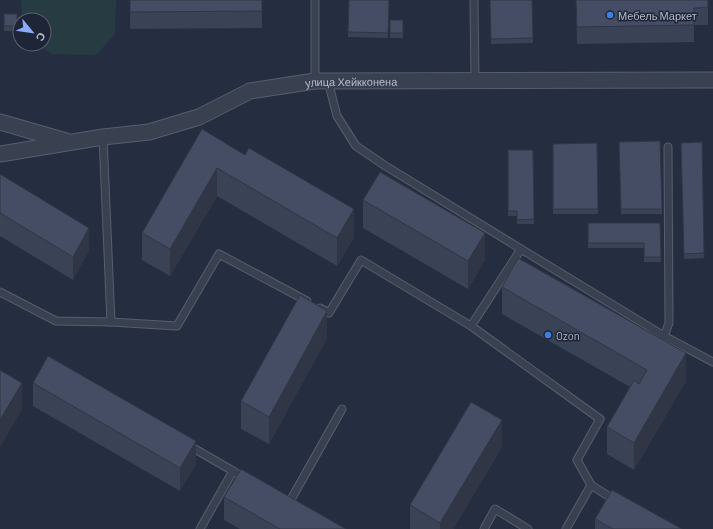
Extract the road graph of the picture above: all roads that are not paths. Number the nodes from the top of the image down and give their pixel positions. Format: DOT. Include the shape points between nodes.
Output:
graph roads {
  1 [pos="315,0"];
  2 [pos="474,0"];
  3 [pos="475,80"];
  4 [pos="713,80"];
  5 [pos="322,81"];
  6 [pos="0,122"];
  7 [pos="103,137"];
  8 [pos="70,142"];
  9 [pos="668,147"];
  10 [pos="0,154"];
  11 [pos="521,249"];
  12 [pos="0,292"];
  13 [pos="111,322"];
  14 [pos="471,326"];
  15 [pos="664,336"];
  16 [pos="713,362"];
  17 [pos="342,409"];
  18 [pos="178,440"];
  19 [pos="233,471"];
  20 [pos="251,482"];
  21 [pos="591,485"];
  22 [pos="289,503"];
  23 [pos="624,505"];
  24 [pos="200,529"];
  25 [pos="484,529"];
  26 [pos="528,529"];
  27 [pos="566,529"];
  1 -- 5 [label="lane"];
  2 -- 3 [label="lane"];
  3 -- 4 [label="street, улица Хейкконена"];
  3 -- 5 [label="street, улица Хейкконена"];
  5 -- 7 [label="street, улица Хейкконена" via="250,91 199,117 149,132"];
  5 -- 11 [label="lane" via="337,116 356,146"];
  6 -- 8 [label="street"];
  7 -- 8 [label="street, улица Хейкконена"];
  7 -- 13 [label="lane"];
  8 -- 10 [label="street, улица Хейкконена"];
  9 -- 15 [label="lane" via="669,322"];
  11 -- 14 [label="lane"];
  11 -- 15 [label="lane"];
  12 -- 13 [label="lane" via="56,321"];
  13 -- 14 [label="lane" via="177,326 219,254 329,313 361,260"];
  14 -- 21 [label="lane" via="600,418 577,460"];
  15 -- 16 [label="lane"];
  17 -- 22 [label="lane"];
  18 -- 19 [label="lane"];
  19 -- 20 [label="lane"];
  19 -- 24 [label="lane"];
  21 -- 23 [label="lane"];
  21 -- 27 [label="lane"];
  25 -- 26 [label="lane" via="495,510"];
}
